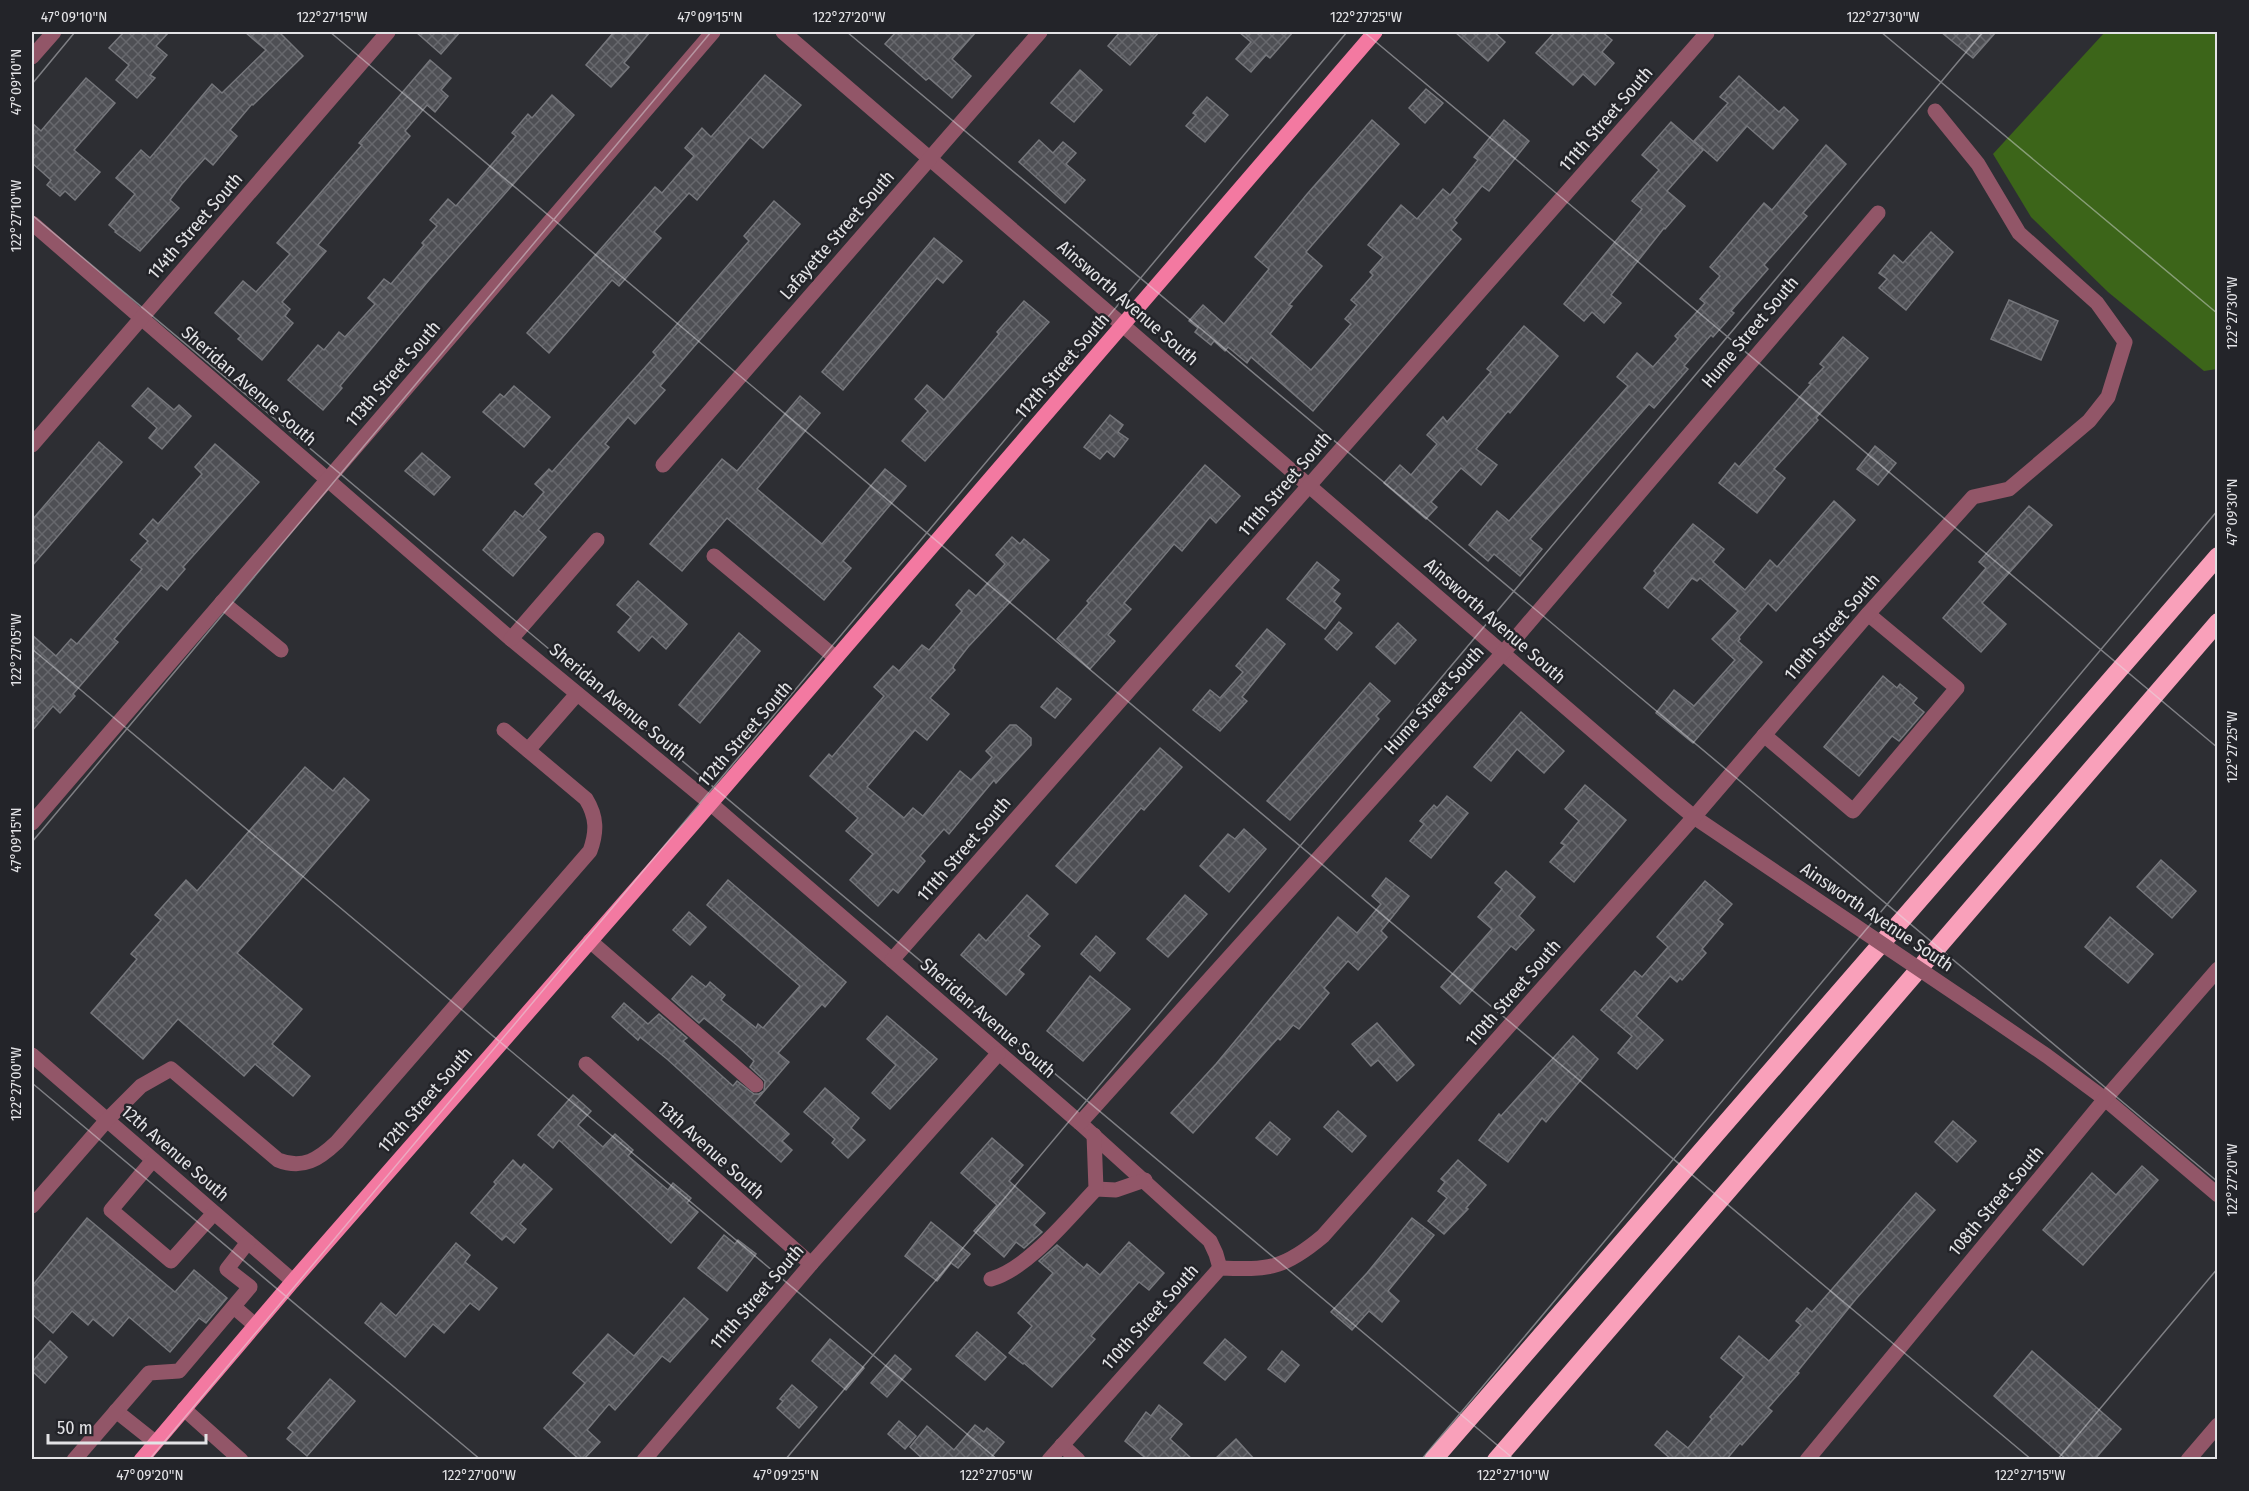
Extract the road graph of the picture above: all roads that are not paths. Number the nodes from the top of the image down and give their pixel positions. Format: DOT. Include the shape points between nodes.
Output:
graph roads {
  1 [pos="54,32"];
  2 [pos="388,32"];
  3 [pos="713,32"];
  4 [pos="783,32"];
  5 [pos="1040,32"];
  6 [pos="1375,32"];
  7 [pos="1707,33"];
  8 [pos="32,57"];
  9 [pos="1935,111"];
  10 [pos="930,158"];
  11 [pos="1878,213"];
  12 [pos="32,223"];
  13 [pos="141,318"];
  14 [pos="1123,326"];
  15 [pos="32,445"];
  16 [pos="663,465"];
  17 [pos="328,480"];
  18 [pos="1309,485"];
  19 [pos="597,540"];
  20 [pos="714,556"];
  21 [pos="2217,556"];
  22 [pos="222,602"];
  23 [pos="1868,614"];
  24 [pos="2217,622"];
  25 [pos="511,639"];
  26 [pos="281,650"];
  27 [pos="1502,654"];
  28 [pos="836,658"];
  29 [pos="578,694"];
  30 [pos="504,730"];
  31 [pos="1764,735"];
  32 [pos="528,750"];
  33 [pos="710,803"];
  34 [pos="1694,816"];
  35 [pos="32,823"];
  36 [pos="590,941"];
  37 [pos="892,960"];
  38 [pos="2217,969"];
  39 [pos="998,1054"];
  40 [pos="32,1055"];
  41 [pos="586,1064"];
  42 [pos="756,1084"];
  43 [pos="2105,1099"];
  44 [pos="107,1120"];
  45 [pos="1080,1123"];
  46 [pos="1094,1136"];
  47 [pos="153,1160"];
  48 [pos="1145,1180"];
  49 [pos="1096,1189"];
  50 [pos="2217,1195"];
  51 [pos="32,1206"];
  52 [pos="214,1213"];
  53 [pos="248,1242"];
  54 [pos="810,1264"];
  55 [pos="1220,1268"];
  56 [pos="991,1279"];
  57 [pos="293,1281"];
  58 [pos="234,1306"];
  59 [pos="255,1325"];
  60 [pos="184,1409"];
  61 [pos="116,1411"];
  62 [pos="2217,1425"];
  63 [pos="155,1442"];
  64 [pos="1062,1445"];
  65 [pos="74,1460"];
  66 [pos="141,1460"];
  67 [pos="241,1460"];
  68 [pos="644,1460"];
  69 [pos="1049,1460"];
  70 [pos="1078,1460"];
  71 [pos="1433,1460"];
  72 [pos="1496,1460"];
  73 [pos="1808,1460"];
  74 [pos="2187,1460"];
  1 -- 8 [label="street"];
  2 -- 13 [label="street, 114th Street South"];
  3 -- 17 [label="street, 113th Street South"];
  4 -- 10 [label="street, Ainsworth Avenue South"];
  5 -- 10 [label="street, Lafayette Street South"];
  6 -- 14 [label="main road, 112th Street South"];
  7 -- 18 [label="street, 111th Street South"];
  9 -- 23 [label="street, 110th Street South" via="1978,164 2019,233 2097,303 2125,342 2108,397 2089,421 2009,489 1973,497"];
  10 -- 14 [label="street, Ainsworth Avenue South"];
  10 -- 16 [label="street, Lafayette Street South"];
  11 -- 27 [label="street, Hume Street South"];
  12 -- 13 [label="street, Sheridan Avenue South"];
  13 -- 15 [label="street, 114th Street South"];
  13 -- 17 [label="street, Sheridan Avenue South"];
  14 -- 18 [label="street, Ainsworth Avenue South"];
  14 -- 28 [label="main road, 112th Street South"];
  17 -- 22 [label="street, 113th Street South"];
  17 -- 25 [label="street, Sheridan Avenue South"];
  18 -- 27 [label="street, Ainsworth Avenue South"];
  18 -- 37 [label="street, 111th Street South"];
  19 -- 25 [label="street"];
  20 -- 28 [label="street"];
  21 -- 71 [label="highway"];
  22 -- 26 [label="street"];
  22 -- 35 [label="street, 113th Street South"];
  23 -- 31 [label="street, 110th Street South"];
  23 -- 31 [label="street" via="1957,688 1868,793 1853,810"];
  24 -- 72 [label="highway"];
  25 -- 29 [label="street, Sheridan Avenue South"];
  27 -- 34 [label="street, Ainsworth Avenue South"];
  27 -- 45 [label="street, Hume Street South"];
  28 -- 33 [label="main road, 112th Street South"];
  29 -- 32 [label="street"];
  29 -- 33 [label="street, Sheridan Avenue South"];
  30 -- 32 [label="street"];
  31 -- 34 [label="street, 110th Street South"];
  32 -- 44 [label="street" via="591,807 596,827 590,851 325,1154 298,1165 278,1160 171,1069 141,1086"];
  33 -- 36 [label="main road, 112th Street South"];
  33 -- 37 [label="street, Sheridan Avenue South"];
  34 -- 43 [label="street, Ainsworth Avenue South, bridge"];
  34 -- 55 [label="street, 110th Street South" via="1323,1236 1302,1254 1276,1266"];
  36 -- 42 [label="street"];
  36 -- 57 [label="main road, 112th Street South"];
  37 -- 39 [label="street, Sheridan Avenue South"];
  38 -- 43 [label="street, 108th Street South"];
  39 -- 45 [label="street, Sheridan Avenue South"];
  39 -- 54 [label="street, 111th Street South"];
  40 -- 44 [label="street, 12th Avenue South"];
  41 -- 54 [label="street, 13th Avenue South"];
  43 -- 50 [label="street, Ainsworth Avenue South"];
  43 -- 73 [label="street, 108th Street South"];
  44 -- 47 [label="street, 12th Avenue South"];
  44 -- 51 [label="street"];
  45 -- 46 [label="street, Sheridan Avenue South"];
  46 -- 48 [label="street, Sheridan Avenue South"];
  46 -- 49 [label="street"];
  47 -- 52 [label="street, 12th Avenue South"];
  47 -- 52 [label="street" via="111,1210 171,1261"];
  48 -- 49 [label="street" via="1116,1190"];
  48 -- 55 [label="street, Sheridan Avenue South" via="1210,1240"];
  49 -- 56 [label="street" via="1024,1262"];
  52 -- 53 [label="street, 12th Avenue South"];
  53 -- 57 [label="street, 12th Avenue South"];
  53 -- 58 [label="street" via="227,1269 250,1287"];
  54 -- 68 [label="street, 111th Street South"];
  55 -- 64 [label="street, 110th Street South"];
  57 -- 59 [label="main road, 112th Street South"];
  58 -- 59 [label="street"];
  58 -- 61 [label="street" via="179,1371 149,1373"];
  59 -- 60 [label="main road, 112th Street South"];
  60 -- 63 [label="main road, 112th Street South"];
  60 -- 67 [label="street"];
  61 -- 63 [label="street"];
  61 -- 65 [label="street"];
  62 -- 74 [label="street"];
  63 -- 66 [label="main road, 112th Street South"];
  64 -- 69 [label="street, 110th Street South"];
  64 -- 70 [label="street"];
}
